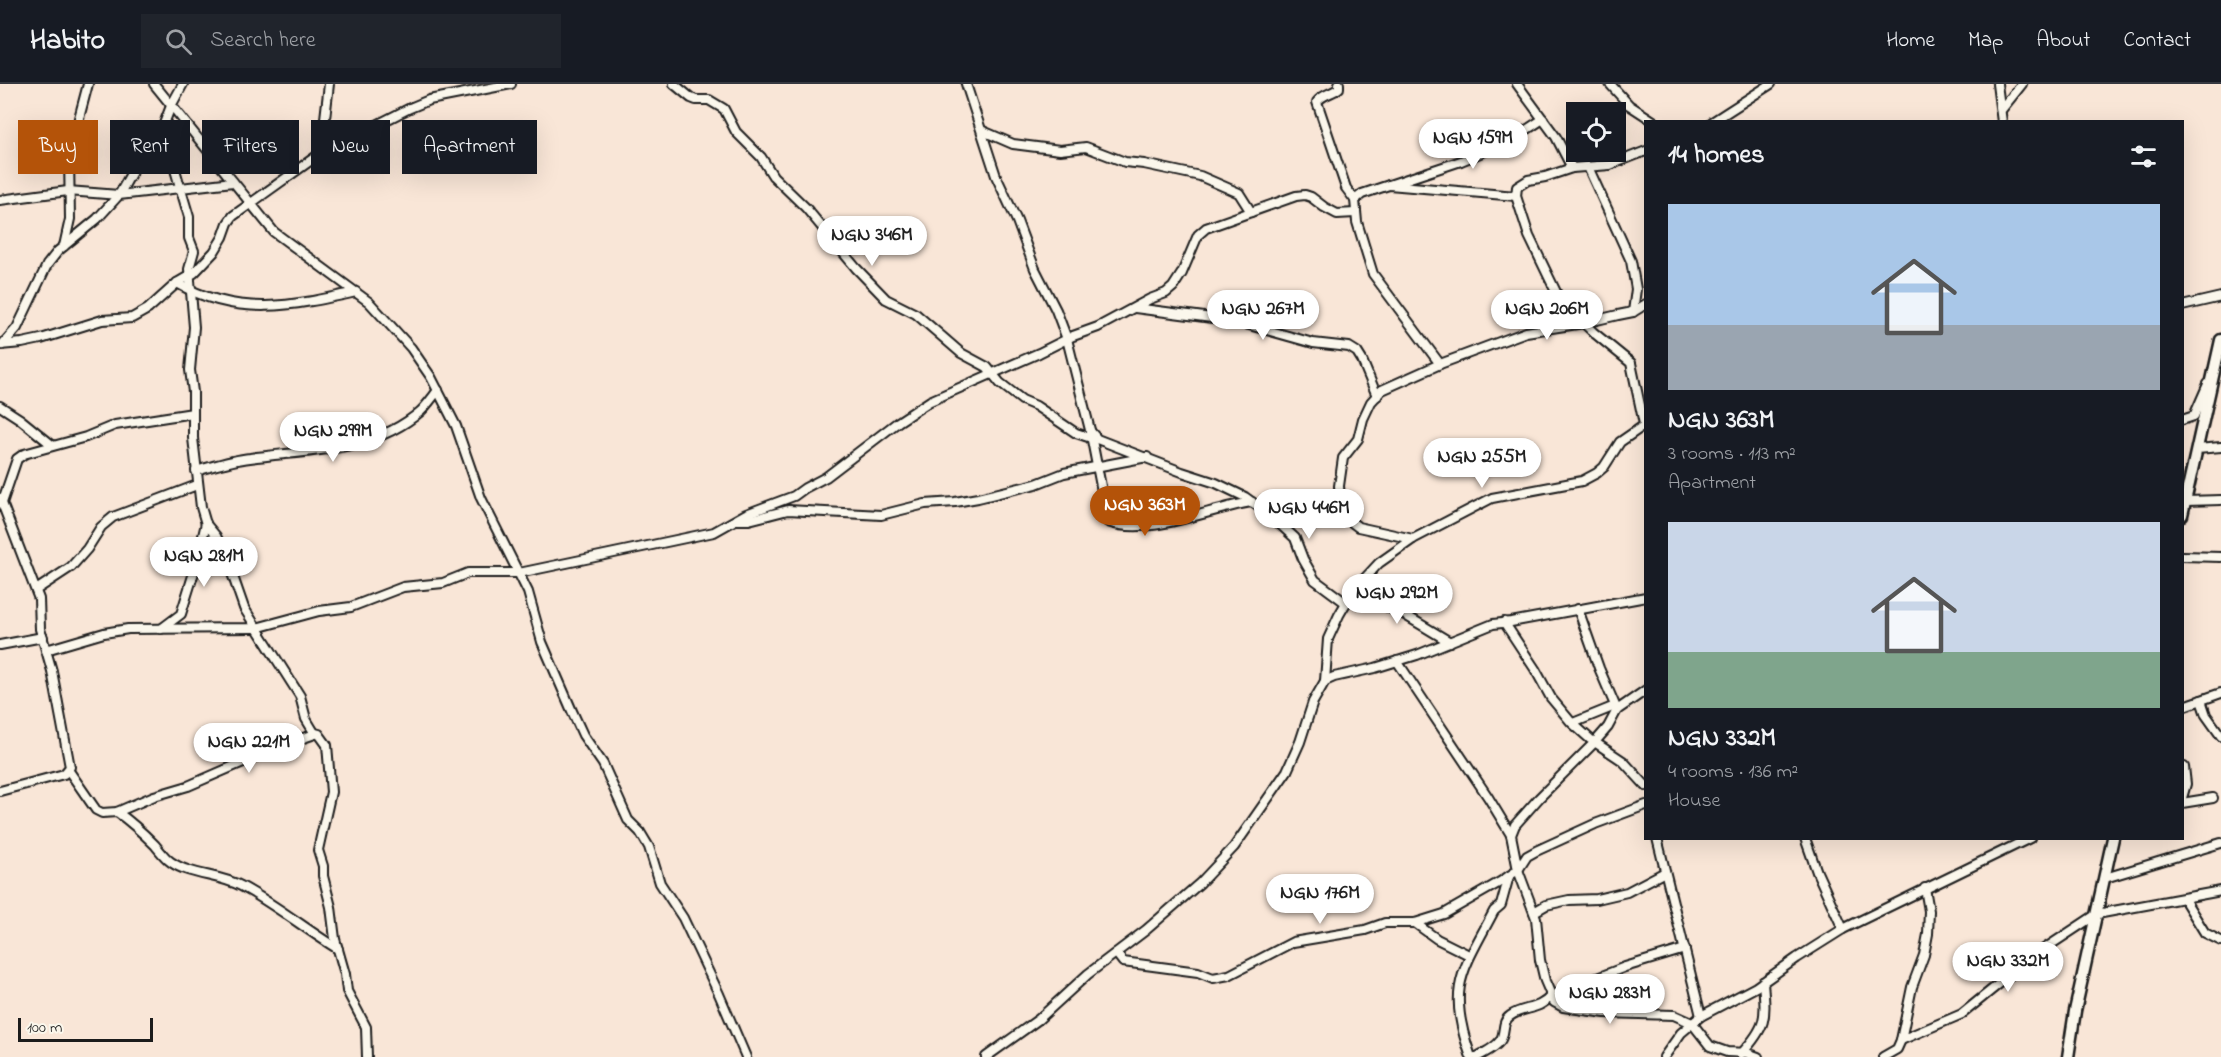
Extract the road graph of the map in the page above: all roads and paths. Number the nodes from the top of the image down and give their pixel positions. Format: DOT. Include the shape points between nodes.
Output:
graph roads {
  1 [pos="88,84"];
  2 [pos="154,84"];
  3 [pos="183,84"];
  4 [pos="329,84"];
  5 [pos="511,84"];
  6 [pos="674,84"];
  7 [pos="966,84"];
  8 [pos="1339,84"];
  9 [pos="1517,84"];
  10 [pos="1610,84"];
  11 [pos="1771,84"];
  12 [pos="1997,84"];
  13 [pos="2022,84"];
  14 [pos="171,106"];
  15 [pos="2002,109"];
  16 [pos="1543,119"];
  17 [pos="166,120"];
  18 [pos="325,120"];
  19 [pos="386,120"];
  20 [pos="1652,120"];
  21 [pos="1715,120"];
  22 [pos="2002,120"];
  23 [pos="983,131"];
  24 [pos="1644,152"];
  25 [pos="311,160"];
  26 [pos="1588,167"];
  27 [pos="1572,168"];
  28 [pos="131,174"];
  29 [pos="177,174"];
  30 [pos="234,182"];
  31 [pos="1386,185"];
  32 [pos="181,188"];
  33 [pos="68,190"];
  34 [pos="119,195"];
  35 [pos="1516,196"];
  36 [pos="0,200"];
  37 [pos="1355,200"];
  38 [pos="250,203"];
  39 [pos="1251,212"];
  40 [pos="1355,213"];
  41 [pos="64,246"];
  42 [pos="190,276"];
  43 [pos="177,283"];
  44 [pos="191,291"];
  45 [pos="356,292"];
  46 [pos="2221,297"];
  47 [pos="1644,305"];
  48 [pos="2184,306"];
  49 [pos="1135,308"];
  50 [pos="1633,312"];
  51 [pos="1584,323"];
  52 [pos="1068,339"];
  53 [pos="2221,340"];
  54 [pos="1,346"];
  55 [pos="1440,364"];
  56 [pos="2218,368"];
  57 [pos="991,373"];
  58 [pos="438,390"];
  59 [pos="1377,396"];
  60 [pos="0,406"];
  61 [pos="193,413"];
  62 [pos="2184,419"];
  63 [pos="1644,420"];
  64 [pos="1644,425"];
  65 [pos="1091,434"];
  66 [pos="52,445"];
  67 [pos="2221,447"];
  68 [pos="2197,449"];
  69 [pos="1147,457"];
  70 [pos="1097,465"];
  71 [pos="196,471"];
  72 [pos="197,485"];
  73 [pos="2185,496"];
  74 [pos="1,500"];
  75 [pos="2221,500"];
  76 [pos="1252,502"];
  77 [pos="736,520"];
  78 [pos="206,523"];
  79 [pos="1413,539"];
  80 [pos="2184,556"];
  81 [pos="2221,557"];
  82 [pos="519,573"];
  83 [pos="36,590"];
  84 [pos="1353,591"];
  85 [pos="1644,597"];
  86 [pos="1346,603"];
  87 [pos="1578,609"];
  88 [pos="1504,622"];
  89 [pos="256,628"];
  90 [pos="161,629"];
  91 [pos="43,637"];
  92 [pos="1450,642"];
  93 [pos="0,645"];
  94 [pos="46,650"];
  95 [pos="1397,661"];
  96 [pos="1325,681"];
  97 [pos="1644,691"];
  98 [pos="2221,693"];
  99 [pos="2200,700"];
  100 [pos="2184,706"];
  101 [pos="1616,708"];
  102 [pos="1573,723"];
  103 [pos="315,734"];
  104 [pos="2221,736"];
  105 [pos="1595,742"];
  106 [pos="2184,767"];
  107 [pos="69,771"];
  108 [pos="1644,784"];
  109 [pos="0,791"];
  110 [pos="2184,792"];
  111 [pos="2213,798"];
  112 [pos="2184,800"];
  113 [pos="1644,806"];
  114 [pos="117,812"];
  115 [pos="1511,835"];
  116 [pos="1657,840"];
  117 [pos="1806,840"];
  118 [pos="2026,840"];
  119 [pos="2113,840"];
  120 [pos="2221,843"];
  121 [pos="1518,870"];
  122 [pos="1665,872"];
  123 [pos="1509,876"];
  124 [pos="2105,878"];
  125 [pos="1925,888"];
  126 [pos="2221,891"];
  127 [pos="2184,899"];
  128 [pos="1534,912"];
  129 [pos="2097,914"];
  130 [pos="1415,923"];
  131 [pos="1843,929"];
  132 [pos="2221,941"];
  133 [pos="338,949"];
  134 [pos="1684,949"];
  135 [pos="1116,953"];
  136 [pos="1469,955"];
  137 [pos="1763,982"];
  138 [pos="1551,996"];
  139 [pos="1701,1016"];
  140 [pos="1692,1023"];
  141 [pos="1901,1040"];
  142 [pos="1898,1053"];
  143 [pos="1740,1055"];
  144 [pos="367,1057"];
  145 [pos="746,1057"];
  146 [pos="986,1057"];
  147 [pos="1471,1057"];
  148 [pos="1477,1057"];
  149 [pos="1664,1057"];
  150 [pos="1758,1057"];
  151 [pos="1883,1057"];
  152 [pos="2068,1057"];
  1 -- 33 [label="street" via="69,156"];
  2 -- 14 [label="street"];
  3 -- 14 [label="street"];
  4 -- 18 [label="street"];
  5 -- 19 [label="street" via="429,100"];
  6 -- 57 [label="street" via="696,100 709,100 724,109 742,139 761,157 773,176 886,299 916,314"];
  7 -- 23 [label="street"];
  8 -- 37 [label="street" via="1339,88 1317,102 1346,188"];
  9 -- 16 [label="street"];
  10 -- 20 [label="street" via="1629,105"];
  11 -- 21 [label="street"];
  12 -- 15 [label="street"];
  13 -- 15 [label="street"];
  14 -- 17 [label="street"];
  14 -- 30 [label="street"];
  15 -- 22 [label="street"];
  16 -- 27 [label="street"];
  16 -- 31 [label="street" via="1511,140"];
  23 -- 39 [label="street" via="1013,144 1060,150 1086,147 1125,162 1200,177 1239,193"];
  23 -- 52 [label="street" via="996,176"];
  24 -- 26 [label="street" via="1610,165"];
  25 -- 38 [label="street"];
  26 -- 27 [label="street"];
  26 -- 50 [label="street" via="1631,261 1636,289"];
  27 -- 35 [label="street" via="1528,180 1517,187"];
  28 -- 34 [label="street"];
  29 -- 32 [label="street"];
  30 -- 32 [label="street"];
  30 -- 38 [label="street"];
  31 -- 35 [label="street"];
  31 -- 37 [label="street"];
  32 -- 34 [label="street"];
  32 -- 42 [label="street" via="194,251"];
  33 -- 34 [label="street"];
  33 -- 36 [label="street"];
  33 -- 41 [label="street" via="70,219"];
  34 -- 41 [label="street" via="89,227"];
  35 -- 51 [label="street" via="1529,236 1557,294"];
  37 -- 40 [label="street"];
  38 -- 42 [label="street" via="228,223 214,252"];
  38 -- 45 [label="street" via="274,232"];
  39 -- 40 [label="street" via="1305,195 1337,214"];
  39 -- 49 [label="street" via="1206,228 1198,235 1173,286"];
  40 -- 55 [label="street" via="1373,274"];
  41 -- 54 [label="street" via="47,265 17,328"];
  42 -- 43 [label="street"];
  42 -- 44 [label="street"];
  43 -- 44 [label="street"];
  43 -- 54 [label="street" via="132,318 102,321"];
  44 -- 45 [label="street" via="264,308"];
  44 -- 61 [label="street"];
  45 -- 58 [label="street" via="411,348"];
  46 -- 48 [label="street"];
  47 -- 50 [label="street"];
  49 -- 52 [label="street"];
  49 -- 59 [label="street" via="1235,321 1313,343 1349,347 1362,360"];
  50 -- 51 [label="street"];
  51 -- 55 [label="street" via="1526,332"];
  51 -- 63 [label="street" via="1631,363"];
  52 -- 57 [label="street"];
  52 -- 65 [label="street"];
  53 -- 56 [label="street"];
  55 -- 59 [label="street" via="1382,390"];
  56 -- 62 [label="street" via="2194,416"];
  56 -- 68 [label="street"];
  57 -- 65 [label="street" via="1022,399 1076,433"];
  57 -- 77 [label="street" via="930,401 794,496"];
  58 -- 71 [label="street" via="421,411 380,436 323,452 248,458"];
  58 -- 82 [label="street" via="456,426 481,498"];
  59 -- 79 [label="street" via="1363,418 1358,439 1343,458 1341,510 1358,527"];
  60 -- 66 [label="street"];
  61 -- 66 [label="street" via="115,425"];
  61 -- 71 [label="street"];
  64 -- 79 [label="street" via="1620,442 1604,468 1582,481 1492,498"];
  65 -- 69 [label="street"];
  65 -- 70 [label="street"];
  66 -- 74 [label="street" via="17,459"];
  67 -- 68 [label="street"];
  68 -- 73 [label="street"];
  69 -- 70 [label="street"];
  69 -- 76 [label="street" via="1216,483"];
  70 -- 76 [label="street" via="1108,522 1118,525 1196,518 1213,510"];
  70 -- 77 [label="street" via="978,498 925,504 891,514 788,510"];
  71 -- 72 [label="street"];
  72 -- 78 [label="street"];
  72 -- 83 [label="street" via="113,517 71,567"];
  73 -- 75 [label="street"];
  74 -- 83 [label="street"];
  76 -- 86 [label="street" via="1295,538 1315,580"];
  77 -- 82 [label="street" via="694,537"];
  78 -- 89 [label="street" via="216,536 244,608"];
  78 -- 90 [label="street" via="181,614"];
  79 -- 84 [label="street" via="1379,563"];
  80 -- 81 [label="street"];
  82 -- 89 [label="street" via="468,573 443,583 403,587 351,607 319,611"];
  82 -- 145 [label="street" via="542,642 583,735 603,764 628,820 649,847 660,883 683,918"];
  83 -- 91 [label="street"];
  84 -- 86 [label="street"];
  84 -- 92 [label="street"];
  85 -- 87 [label="street"];
  86 -- 96 [label="street" via="1328,639"];
  87 -- 88 [label="street"];
  87 -- 101 [label="street"];
  88 -- 92 [label="street"];
  88 -- 102 [label="street" via="1551,698"];
  89 -- 90 [label="street"];
  89 -- 103 [label="street" via="300,696"];
  90 -- 94 [label="street" via="104,633"];
  91 -- 93 [label="street"];
  91 -- 94 [label="street"];
  92 -- 95 [label="street"];
  94 -- 107 [label="street"];
  95 -- 96 [label="street"];
  95 -- 115 [label="street"];
  96 -- 135 [label="street" via="1287,771 1234,847 1200,883"];
  97 -- 101 [label="street"];
  98 -- 99 [label="street"];
  99 -- 100 [label="street"];
  99 -- 104 [label="street"];
  101 -- 102 [label="street"];
  101 -- 105 [label="street" via="1608,727"];
  102 -- 105 [label="street"];
  103 -- 114 [label="street"];
  103 -- 133 [label="street" via="327,745 331,792 318,844"];
  105 -- 108 [label="street" via="1623,762"];
  105 -- 115 [label="street" via="1539,798"];
  106 -- 110 [label="street"];
  107 -- 109 [label="street"];
  107 -- 114 [label="street" via="96,810"];
  111 -- 112 [label="street"];
  113 -- 121 [label="street" via="1536,851 1527,856"];
  114 -- 133 [label="street" via="174,864 240,886 283,910 300,926"];
  115 -- 121 [label="street"];
  116 -- 122 [label="street"];
  117 -- 131 [label="street"];
  118 -- 125 [label="street"];
  119 -- 124 [label="street"];
  120 -- 124 [label="street"];
  121 -- 123 [label="street"];
  121 -- 128 [label="street"];
  122 -- 128 [label="street" via="1628,892 1597,900 1557,902"];
  122 -- 134 [label="street"];
  123 -- 130 [label="street" via="1444,914"];
  123 -- 136 [label="street" via="1501,905"];
  124 -- 129 [label="street"];
  125 -- 131 [label="street"];
  125 -- 141 [label="street" via="1928,934 1911,987"];
  126 -- 127 [label="street"];
  127 -- 129 [label="street"];
  127 -- 132 [label="street" via="2205,933"];
  128 -- 138 [label="street" via="1540,960"];
  129 -- 141 [label="street" via="2032,957 1962,1014"];
  129 -- 152 [label="street"];
  130 -- 135 [label="street" via="1384,923 1293,942 1229,975 1213,978 1198,972 1123,962"];
  130 -- 136 [label="street"];
  131 -- 137 [label="street"];
  133 -- 144 [label="street" via="347,991 366,1027"];
  134 -- 138 [label="street"];
  134 -- 139 [label="street"];
  135 -- 146 [label="street" via="1039,1019"];
  136 -- 147 [label="street" via="1458,999 1462,1032"];
  137 -- 139 [label="street"];
  137 -- 143 [label="street" via="1766,1016 1760,1033"];
  138 -- 140 [label="street" via="1563,1007 1674,1015"];
  138 -- 148 [label="street" via="1544,1005 1510,1016 1504,1023 1502,1039"];
  139 -- 140 [label="street"];
  140 -- 143 [label="street" via="1710,1046"];
  140 -- 149 [label="street"];
  141 -- 142 [label="street"];
  142 -- 151 [label="street"];
  143 -- 150 [label="street"];
}
